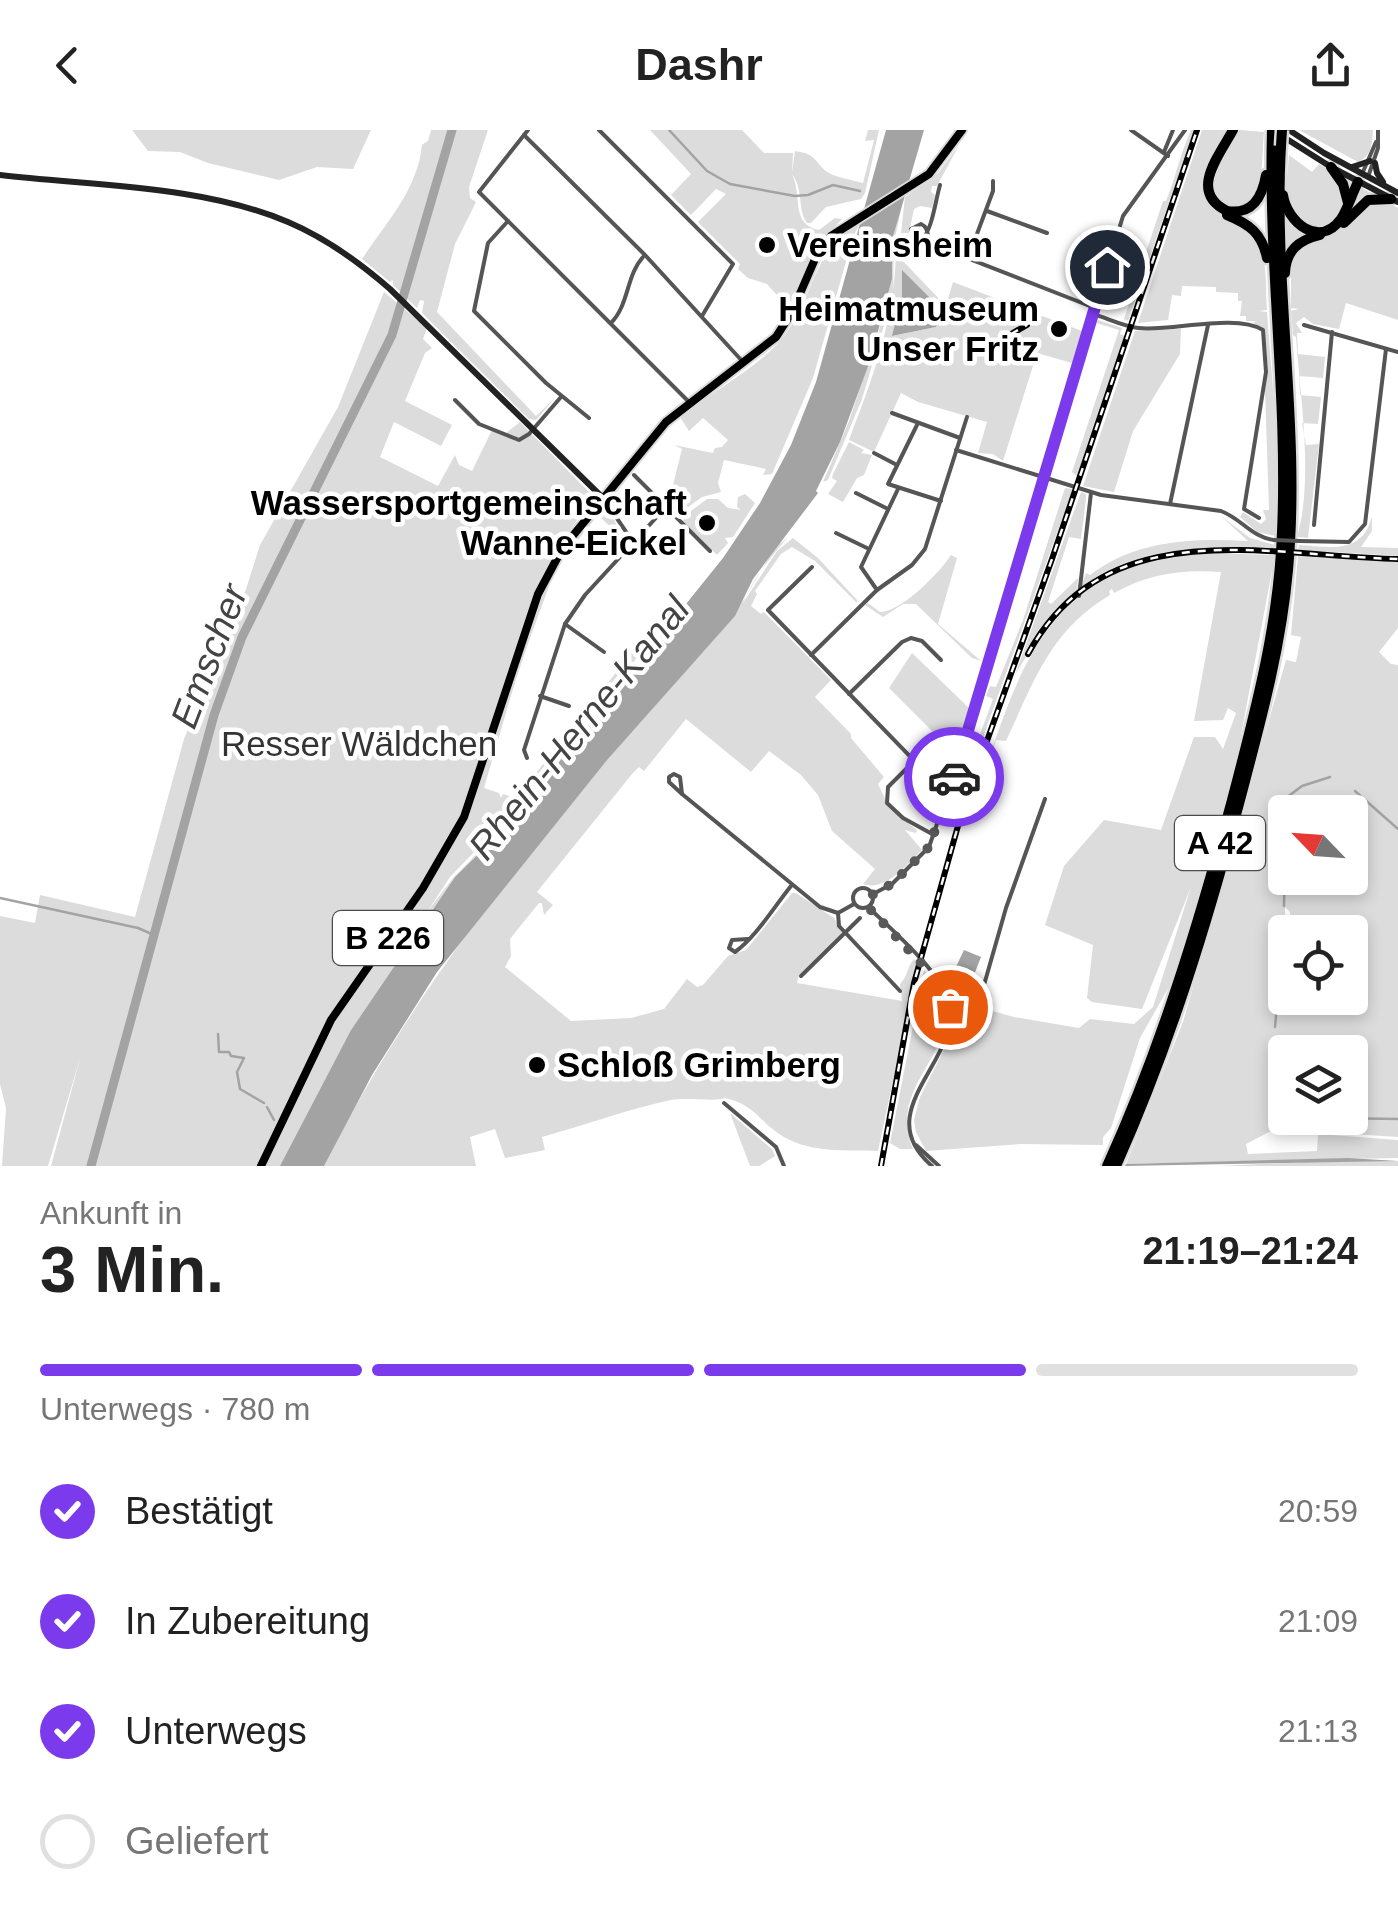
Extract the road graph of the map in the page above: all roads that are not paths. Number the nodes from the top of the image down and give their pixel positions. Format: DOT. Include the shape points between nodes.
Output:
graph roads {
  1 [pos="598,130"];
  2 [pos="962,130"];
  3 [pos="1131,130"];
  4 [pos="1173,130"];
  5 [pos="1185,130"];
  6 [pos="1286,130"];
  7 [pos="1378,130"];
  8 [pos="1232,131"];
  9 [pos="526,132"];
  10 [pos="1274,136"];
  11 [pos="1166,154"];
  12 [pos="1372,162"];
  13 [pos="1348,167"];
  14 [pos="1331,168"];
  15 [pos="0,176"];
  16 [pos="1363,179"];
  17 [pos="993,181"];
  18 [pos="940,184"];
  19 [pos="1393,195"];
  20 [pos="1348,204"];
  21 [pos="987,211"];
  22 [pos="1348,218"];
  23 [pos="508,221"];
  24 [pos="1047,233"];
  25 [pos="644,256"];
  26 [pos="968,258"];
  27 [pos="1272,278"];
  28 [pos="1282,299"];
  29 [pos="1094,311"];
  30 [pos="702,316"];
  31 [pos="611,324"];
  32 [pos="1208,325"];
  33 [pos="1304,325"];
  34 [pos="1332,332"];
  35 [pos="1386,348"];
  36 [pos="1398,352"];
  37 [pos="744,363"];
  38 [pos="561,397"];
  39 [pos="455,400"];
  40 [pos="689,402"];
  41 [pos="892,413"];
  42 [pos="966,417"];
  43 [pos="589,418"];
  44 [pos="917,424"];
  45 [pos="533,429"];
  46 [pos="960,438"];
  47 [pos="956,450"];
  48 [pos="874,453"];
  49 [pos="897,465"];
  50 [pos="634,475"];
  51 [pos="1042,476"];
  52 [pos="898,488"];
  53 [pos="1092,493"];
  54 [pos="856,494"];
  55 [pos="602,498"];
  56 [pos="940,501"];
  57 [pos="1170,504"];
  58 [pos="666,507"];
  59 [pos="888,509"];
  60 [pos="1259,518"];
  61 [pos="1314,525"];
  62 [pos="836,533"];
  63 [pos="632,541"];
  64 [pos="869,550"];
  65 [pos="710,551"];
  66 [pos="812,567"];
  67 [pos="877,590"];
  68 [pos="1079,596"];
  69 [pos="565,624"];
  70 [pos="604,652"];
  71 [pos="811,655"];
  72 [pos="942,660"];
  73 [pos="849,694"];
  74 [pos="540,696"];
  75 [pos="568,706"];
  76 [pos="526,758"];
  77 [pos="914,761"];
  78 [pos="950,783"];
  79 [pos="682,794"];
  80 [pos="1044,799"];
  81 [pos="934,836"];
  82 [pos="793,884"];
  83 [pos="873,894"];
  84 [pos="854,904"];
  85 [pos="868,907"];
  86 [pos="838,912"];
  87 [pos="860,918"];
  88 [pos="845,932"];
  89 [pos="748,939"];
  90 [pos="801,976"];
  91 [pos="900,991"];
  92 [pos="980,993"];
  93 [pos="950,1011"];
  94 [pos="950,1020"];
  95 [pos="724,1103"];
  96 [pos="1123,1142"];
  97 [pos="1119,1162"];
  98 [pos="933,1164"];
  99 [pos="261,1166"];
  100 [pos="784,1166"];
  101 [pos="1107,1166"];
  1 -- 30 [label="street" via="733,264"];
  2 -- 37 [label="main road, B 226" via="941,162 826,242 781,331"];
  3 -- 11 [label="street"];
  4 -- 11 [label="street"];
  5 -- 11 [label="street"];
  6 -- 10 [label="highway, A 42, bridge"];
  6 -- 13 [label="main road"];
  7 -- 12 [label="street"];
  8 -- 10 [label="highway" via="1207,188 1214,203 1234,212 1260,196"];
  8 -- 27 [label="highway" via="1205,174 1206,195 1219,212 1254,229"];
  9 -- 23 [label="street" via="479,192"];
  9 -- 25 [label="street"];
  10 -- 14 [label="main road"];
  10 -- 20 [label="highway" via="1283,201 1298,226 1332,228"];
  10 -- 27 [label="highway, A 42"];
  10 -- 28 [label="highway, A 42"];
  11 -- 29 [label="street" via="1126,210"];
  12 -- 13 [label="main road"];
  12 -- 16 [label="street"];
  12 -- 19 [label="main road"];
  13 -- 16 [label="main road"];
  14 -- 16 [label="main road"];
  14 -- 20 [label="highway"];
  15 -- 45 [label="main road" via="231,202 316,235 396,294"];
  16 -- 19 [label="main road"];
  16 -- 20 [label="highway"];
  16 -- 22 [label="highway"];
  17 -- 21 [label="street"];
  18 -- 26 [label="street" via="931,244"];
  19 -- 22 [label="highway" via="1368,200"];
  21 -- 24 [label="street"];
  21 -- 26 [label="street"];
  22 -- 28 [label="highway" via="1291,251"];
  23 -- 31 [label="street"];
  23 -- 38 [label="street" via="488,243 473,308"];
  25 -- 30 [label="street"];
  25 -- 31 [label="street"];
  26 -- 29 [label="street"];
  27 -- 96 [label="highway, A 42" via="1283,504 1270,644 1186,961"];
  28 -- 96 [label="highway, A 42" via="1290,517 1278,647 1220,878 1163,1055"];
  29 -- 32 [label="street" via="1138,328"];
  29 -- 51 [label="street"];
  30 -- 37 [label="street"];
  31 -- 40 [label="street"];
  32 -- 57 [label="street"];
  32 -- 60 [label="street" via="1260,328 1264,334 1266,372 1244,509"];
  33 -- 34 [label="street"];
  34 -- 35 [label="street"];
  34 -- 61 [label="street"];
  35 -- 36 [label="street"];
  35 -- 57 [label="street, bridge" via="1365,524 1349,542 1274,540 1221,511"];
  37 -- 40 [label="main road, B 226"];
  38 -- 43 [label="street"];
  38 -- 45 [label="street"];
  39 -- 45 [label="street" via="496,434 519,440"];
  40 -- 55 [label="main road, B 226"];
  41 -- 44 [label="street"];
  42 -- 46 [label="street"];
  44 -- 46 [label="street"];
  44 -- 49 [label="street"];
  45 -- 55 [label="main road"];
  46 -- 47 [label="street"];
  47 -- 51 [label="street"];
  47 -- 56 [label="street"];
  48 -- 49 [label="street"];
  49 -- 52 [label="street" via="888,484"];
  50 -- 58 [label="street"];
  51 -- 53 [label="street"];
  51 -- 78 [label="street"];
  52 -- 56 [label="street"];
  52 -- 59 [label="street"];
  53 -- 57 [label="street"];
  53 -- 68 [label="street"];
  54 -- 59 [label="street"];
  55 -- 63 [label="street"];
  55 -- 99 [label="main road, B 226" via="541,586 471,802 446,851 331,1020"];
  56 -- 67 [label="street" via="921,555"];
  58 -- 63 [label="street"];
  58 -- 65 [label="street"];
  59 -- 64 [label="street"];
  62 -- 64 [label="street"];
  63 -- 69 [label="street"];
  64 -- 67 [label="street" via="861,569"];
  66 -- 71 [label="street" via="768,610"];
  67 -- 71 [label="street"];
  69 -- 70 [label="street"];
  69 -- 74 [label="street"];
  71 -- 73 [label="street"];
  72 -- 73 [label="street" via="911,638"];
  73 -- 77 [label="street"];
  74 -- 75 [label="street"];
  74 -- 76 [label="street"];
  77 -- 78 [label="street" via="931,778"];
  77 -- 81 [label="street" via="888,787 887,802"];
  78 -- 81 [label="street"];
  79 -- 82 [label="street"];
  80 -- 92 [label="street"];
  81 -- 83 [label="street" via="910,867"];
  82 -- 86 [label="street" via="825,910"];
  82 -- 89 [label="street"];
  83 -- 84 [label="street" via="859,888"];
  83 -- 85 [label="street"];
  84 -- 85 [label="street"];
  84 -- 86 [label="street"];
  85 -- 93 [label="street" via="938,981"];
  86 -- 88 [label="street"];
  87 -- 88 [label="street"];
  88 -- 90 [label="street"];
  88 -- 91 [label="street"];
  92 -- 93 [label="street" via="968,1010"];
  92 -- 94 [label="street" via="970,1012"];
  93 -- 94 [label="street"];
  94 -- 98 [label="street" via="911,1108 916,1145"];
  95 -- 100 [label="street" via="776,1147"];
  96 -- 97 [label="highway, A 42"];
  96 -- 101 [label="highway, A 42"];
}
